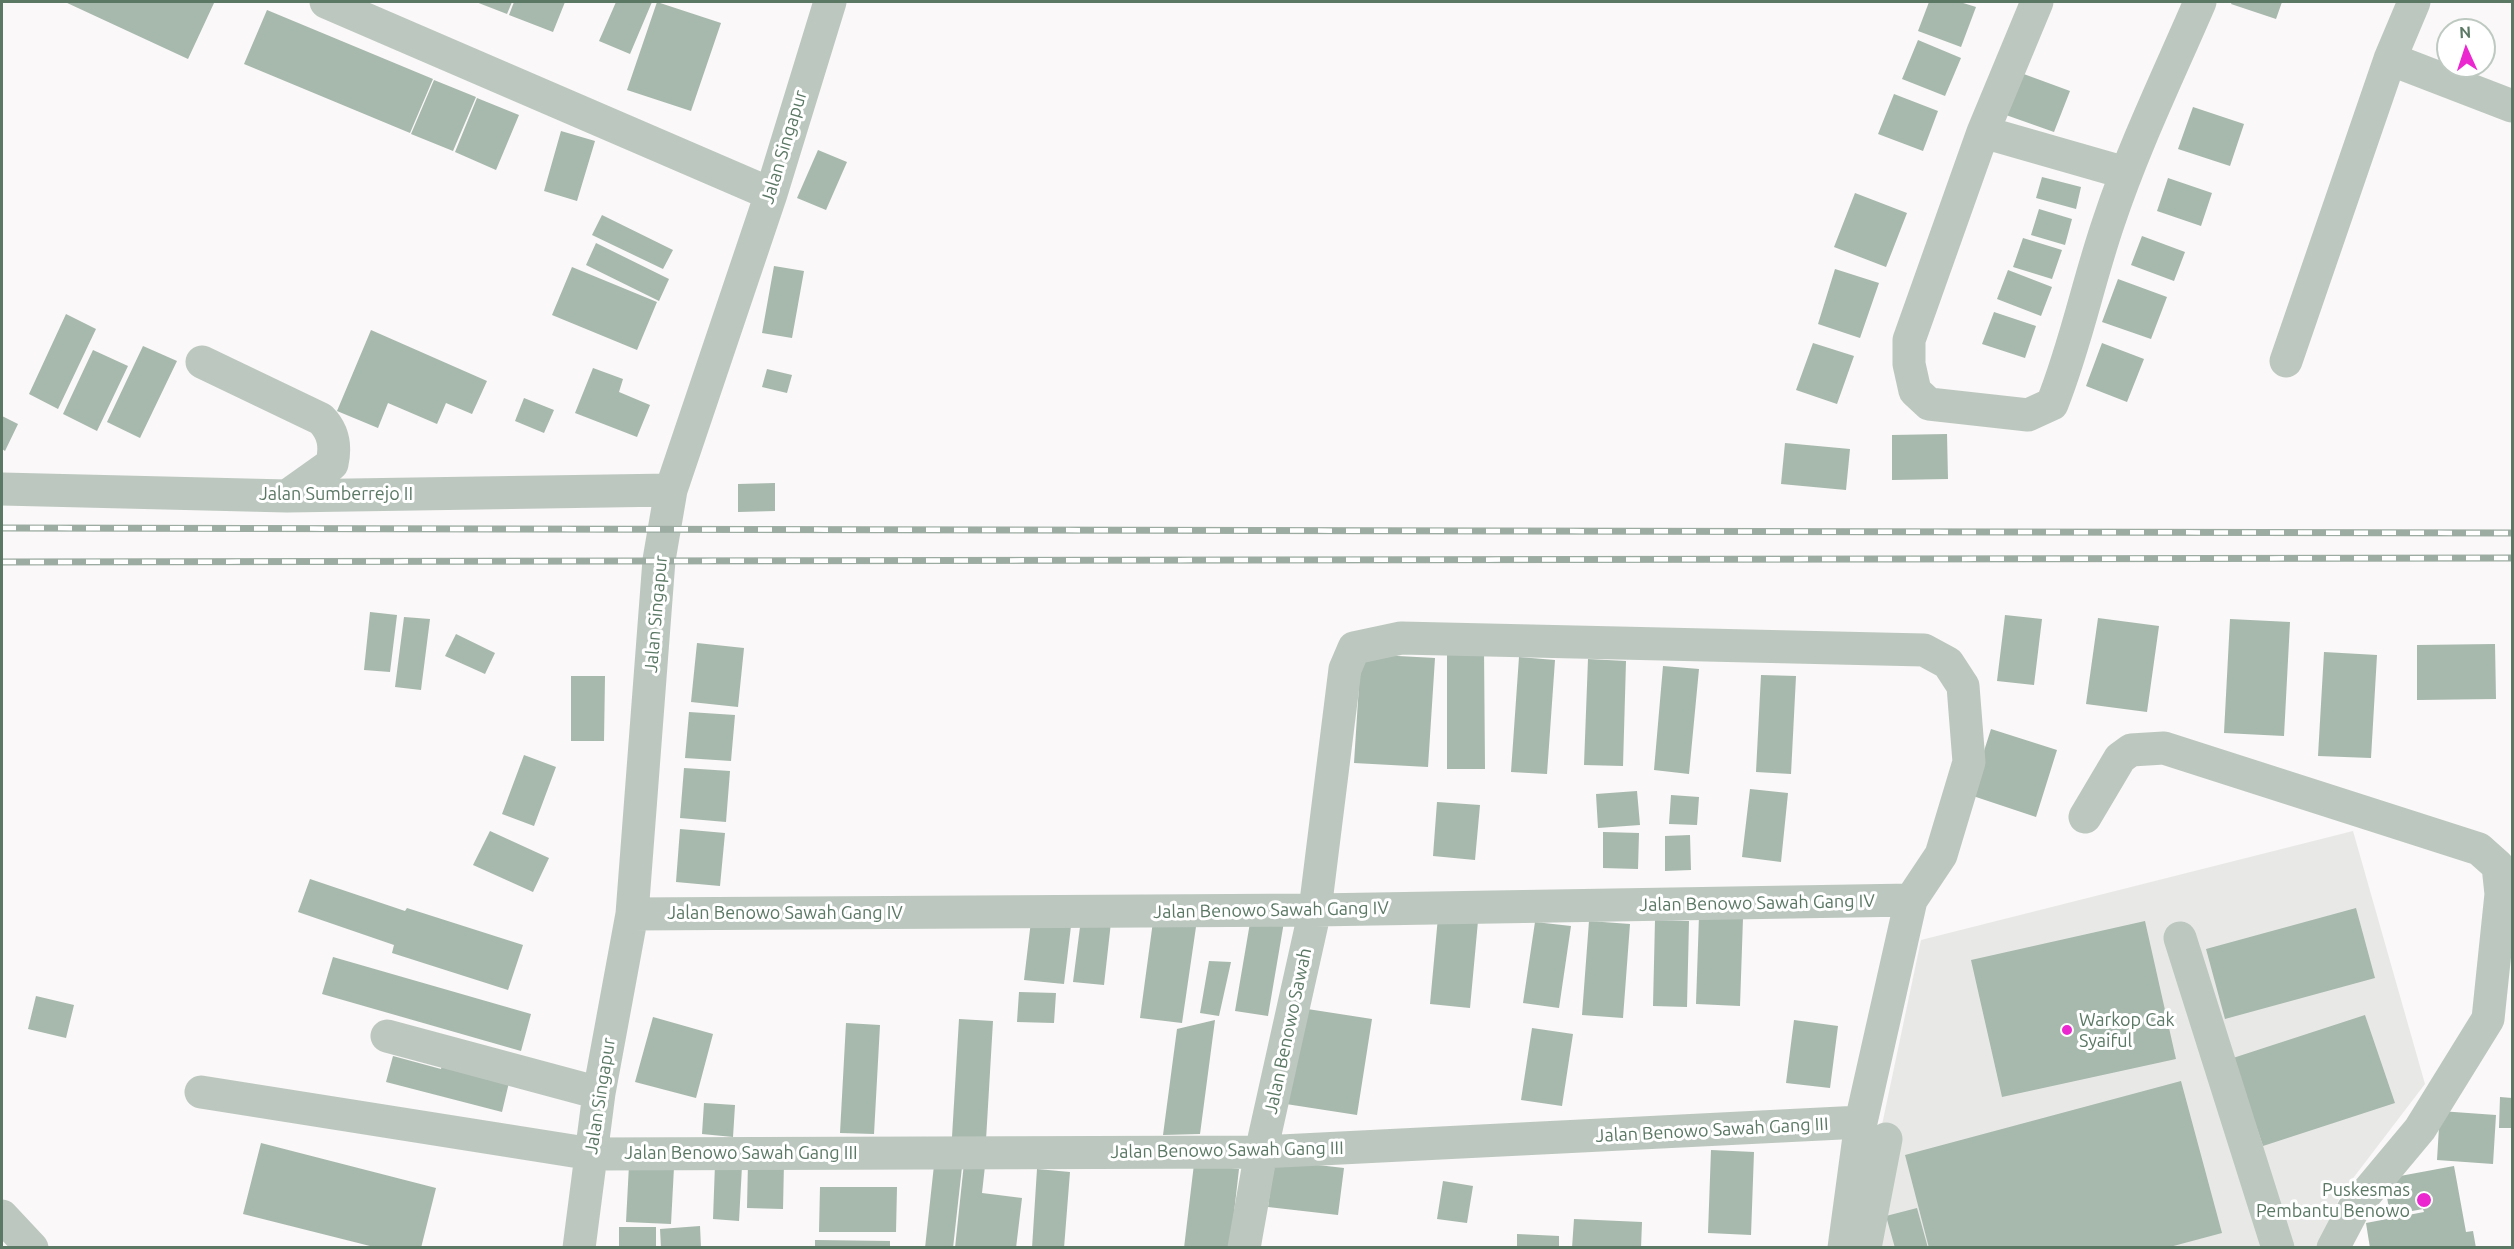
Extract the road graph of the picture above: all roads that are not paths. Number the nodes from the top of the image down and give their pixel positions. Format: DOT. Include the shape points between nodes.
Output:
graph roads {
  1 [pos="326,2"];
  2 [pos="830,2"];
  3 [pos="2037,2"];
  4 [pos="2200,2"];
  5 [pos="2414,2"];
  6 [pos="2390,59"];
  7 [pos="2512,106"];
  8 [pos="1983,132"];
  9 [pos="2126,173"];
  10 [pos="771,194"];
  11 [pos="2286,361"];
  12 [pos="202,362"];
  13 [pos="2,489"];
  14 [pos="671,490"];
  15 [pos="287,496"];
  16 [pos="2085,817"];
  17 [pos="1911,900"];
  18 [pos="1314,910"];
  19 [pos="632,914"];
  20 [pos="2180,938"];
  21 [pos="387,1036"];
  22 [pos="201,1092"];
  23 [pos="599,1093"];
  24 [pos="1874,1131"];
  25 [pos="1261,1152"];
  26 [pos="592,1154"];
  27 [pos="2,1216"];
  28 [pos="32,1248"];
  29 [pos="579,1248"];
  30 [pos="1244,1248"];
  31 [pos="1844,1248"];
  32 [pos="1865,1248"];
  33 [pos="2278,1248"];
  34 [pos="2333,1248"];
  1 -- 10 [label="street"];
  2 -- 10 [label="street, Jalan Singapur"];
  3 -- 8 [label="street"];
  4 -- 9 [label="street"];
  5 -- 6 [label="street"];
  6 -- 7 [label="street"];
  6 -- 11 [label="street"];
  8 -- 9 [label="street"];
  8 -- 9 [label="street" via="1909,340 1915,391 1929,404 2028,415 2052,404"];
  10 -- 14 [label="street, Jalan Singapur"];
  12 -- 15 [label="street" via="321,419 331,429 335,451 332,464"];
  13 -- 15 [label="street, Jalan Sumberrejo II"];
  14 -- 15 [label="street, Jalan Sumberrejo II"];
  14 -- 19 [label="street, Jalan Singapur" via="659,560"];
  16 -- 34 [label="street" via="2120,758 2131,750 2164,748 2480,849 2498,866 2501,894 2488,1018 2420,1129 2354,1208"];
  17 -- 18 [label="street, Jalan Benowo Sawah Gang IV"];
  17 -- 18 [label="street, Jalan Benowo Sawah" via="1941,855 1969,762 1963,687 1948,663 1924,650 1401,638 1354,648 1345,669"];
  17 -- 24 [label="street"];
  18 -- 19 [label="street, Jalan Benowo Sawah Gang IV"];
  18 -- 25 [label="street, Jalan Benowo Sawah"];
  19 -- 23 [label="street, Jalan Singapur"];
  20 -- 33 [label="street"];
  21 -- 23 [label="street"];
  22 -- 26 [label="street, Jalan Benowo Sawah Gang III"];
  23 -- 26 [label="street, Jalan Singapur"];
  24 -- 25 [label="street, Jalan Benowo Sawah Gang III"];
  24 -- 31 [label="street"];
  24 -- 32 [label="street"];
  25 -- 26 [label="street, Jalan Benowo Sawah Gang III"];
  25 -- 30 [label="street, Jalan Benowo Sawah"];
  26 -- 29 [label="street, Jalan Singapur"];
  27 -- 28 [label="street"];
}
